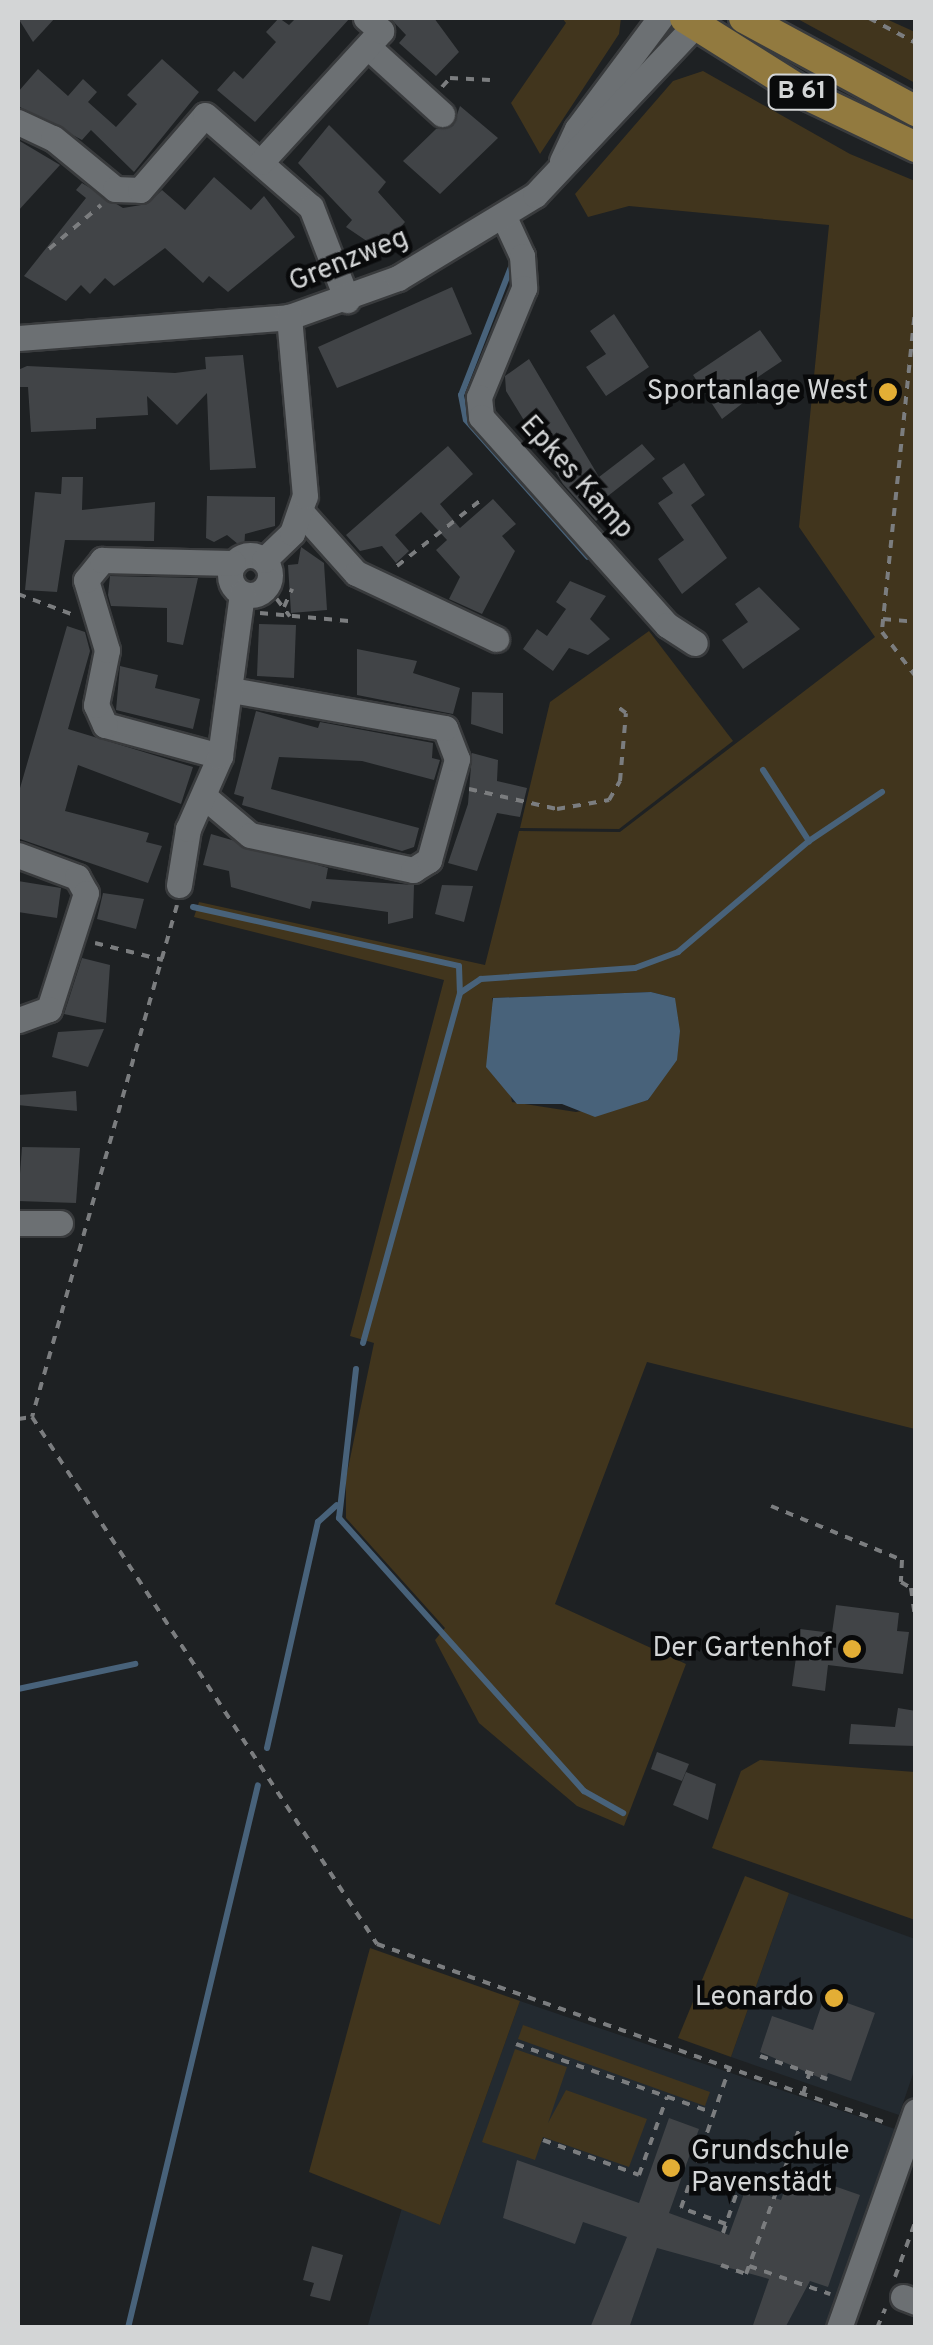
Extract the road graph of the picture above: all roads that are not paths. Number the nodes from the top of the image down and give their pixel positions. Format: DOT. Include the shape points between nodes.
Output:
graph roads {
  1 [pos="660,18"];
  2 [pos="744,18"];
  3 [pos="694,20"];
  4 [pos="372,32"];
  5 [pos="436,109"];
  6 [pos="916,111"];
  7 [pos="18,122"];
  8 [pos="916,147"];
  9 [pos="261,162"];
  10 [pos="556,175"];
  11 [pos="504,217"];
  12 [pos="347,300"];
  13 [pos="290,317"];
  14 [pos="18,338"];
  15 [pos="303,514"];
  16 [pos="264,560"];
  17 [pos="233,564"];
  18 [pos="242,594"];
  19 [pos="496,639"];
  20 [pos="695,643"];
  21 [pos="232,690"];
  22 [pos="220,756"];
  23 [pos="206,798"];
  24 [pos="18,856"];
  25 [pos="179,886"];
  26 [pos="18,1020"];
  27 [pos="18,1223"];
  28 [pos="60,1223"];
  29 [pos="907,2119"];
  30 [pos="839,2328"];
  1 -- 10 [label="street, Grenzweg" via="576,129"];
  2 -- 6 [label="main road, B 61"];
  3 -- 8 [label="main road, B 61" via="809,96"];
  3 -- 10 [label="street, Grenzweg"];
  4 -- 5 [label="street"];
  4 -- 9 [label="street"];
  7 -- 9 [label="street" via="53,138 116,189 140,190 205,115"];
  9 -- 12 [label="street" via="311,206"];
  10 -- 11 [label="street, Grenzweg"];
  11 -- 12 [label="street, Grenzweg"];
  11 -- 20 [label="street, Epkes Kamp" via="522,256 524,288 478,398 481,418 667,624"];
  12 -- 13 [label="street, Grenzweg"];
  13 -- 14 [label="street, Grenzweg"];
  13 -- 15 [label="street"];
  15 -- 16 [label="street"];
  15 -- 19 [label="street" via="356,573"];
  16 -- 17 [label="street" via="248,554"];
  16 -- 18 [label="street" via="279,587"];
  17 -- 18 [label="street" via="230,574"];
  17 -- 22 [label="street" via="102,560 86,580 107,650 98,716 105,724"];
  18 -- 21 [label="street" via="234,612"];
  21 -- 22 [label="street"];
  21 -- 23 [label="street" via="445,728 457,758 429,860 403,871 250,835"];
  22 -- 23 [label="street"];
  23 -- 25 [label="street" via="188,829"];
  24 -- 26 [label="street" via="77,876 84,908 49,1009"];
  27 -- 28 [label="street"];
  29 -- 30 [label="street"];
}
